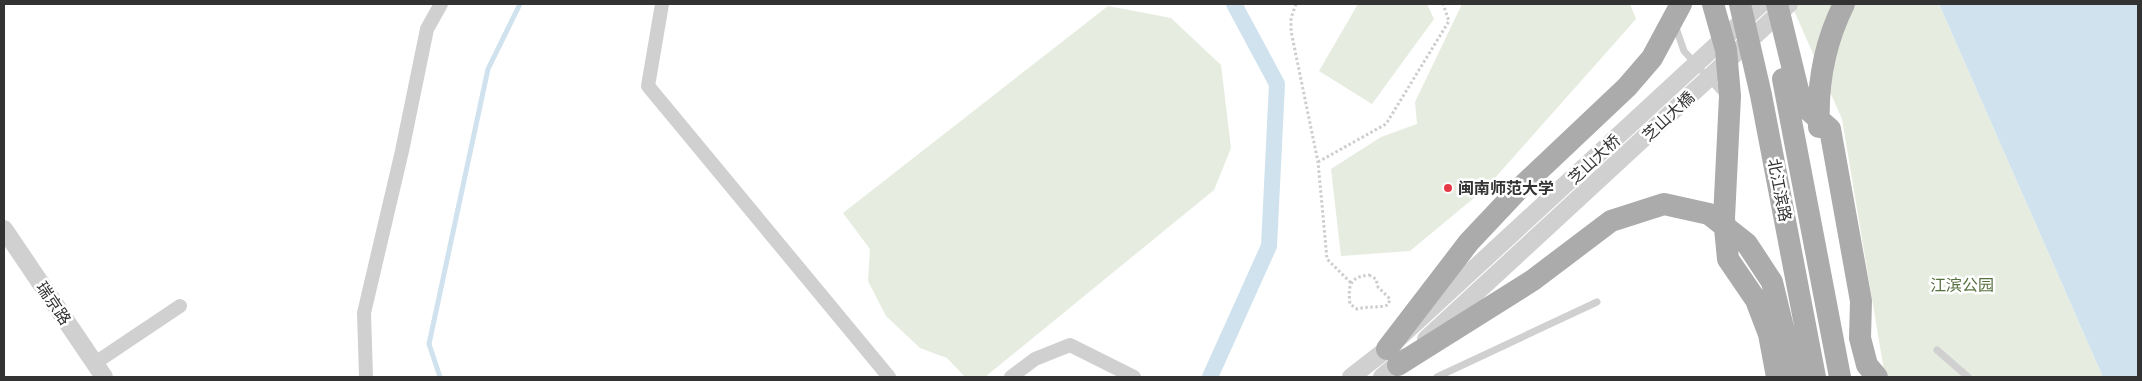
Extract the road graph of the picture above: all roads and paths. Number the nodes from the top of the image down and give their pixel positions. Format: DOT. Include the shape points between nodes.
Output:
graph roads {
  1 [pos="441,4"];
  2 [pos="662,4"];
  3 [pos="1296,4"];
  4 [pos="1443,4"];
  5 [pos="1713,4"];
  6 [pos="1740,4"];
  7 [pos="1761,4"];
  8 [pos="1765,4"];
  9 [pos="1777,4"];
  10 [pos="1788,4"];
  11 [pos="1844,4"];
  12 [pos="1675,8"];
  13 [pos="1730,96"];
  14 [pos="1318,162"];
  15 [pos="4,229"];
  16 [pos="1351,283"];
  17 [pos="1597,302"];
  18 [pos="180,306"];
  19 [pos="1937,350"];
  20 [pos="1389,364"];
  21 [pos="99,370"];
  22 [pos="366,377"];
  23 [pos="889,377"];
  24 [pos="1011,377"];
  25 [pos="1134,377"];
  26 [pos="1350,377"];
  27 [pos="1437,377"];
  28 [pos="1778,377"];
  29 [pos="1795,377"];
  30 [pos="1816,377"];
  31 [pos="1840,377"];
  32 [pos="1861,377"];
  33 [pos="1877,377"];
  34 [pos="1968,377"];
  1 -- 22 [label="street" via="427,29 364,313"];
  2 -- 23 [label="street" via="648,86"];
  3 -- 14 [label="path" via="1291,31"];
  4 -- 14 [label="path" via="1449,21 1386,124"];
  5 -- 13 [label="main road" via="1726,50"];
  6 -- 30 [label="main road, 北江滨路"];
  7 -- 20 [label="street, 芝山大桥" via="1537,212"];
  8 -- 31 [label="main road, 北江滨路" via="1785,90"];
  9 -- 33 [label="main road" via="1798,90 1806,108 1830,130 1861,301 1860,338 1867,365"];
  10 -- 20 [label="street, 芝山大橋" via="1548,228"];
  11 -- 32 [label="main road" via="1822,66 1818,109 1820,153"];
  12 -- 13 [label="lane" via="1684,51 1720,91"];
  12 -- 20 [label="main road" via="1652,58 1627,87 1519,189 1470,242"];
  13 -- 28 [label="main road" via="1724,218 1728,259 1756,300"];
  14 -- 16 [label="path" via="1327,259"];
  15 -- 21 [label="street, 瑞京路"];
  16 -- 16 [label="path" via="1348,293 1350,304 1357,309 1388,305 1390,299 1369,275 1358,276"];
  17 -- 27 [label="lane"];
  18 -- 21 [label="street"];
  19 -- 34 [label="lane"];
  20 -- 26 [label="street"];
  20 -- 29 [label="main road" via="1532,280 1611,221 1664,204 1709,214 1747,244 1772,282"];
  24 -- 25 [label="street" via="1035,359 1070,345"];
}
